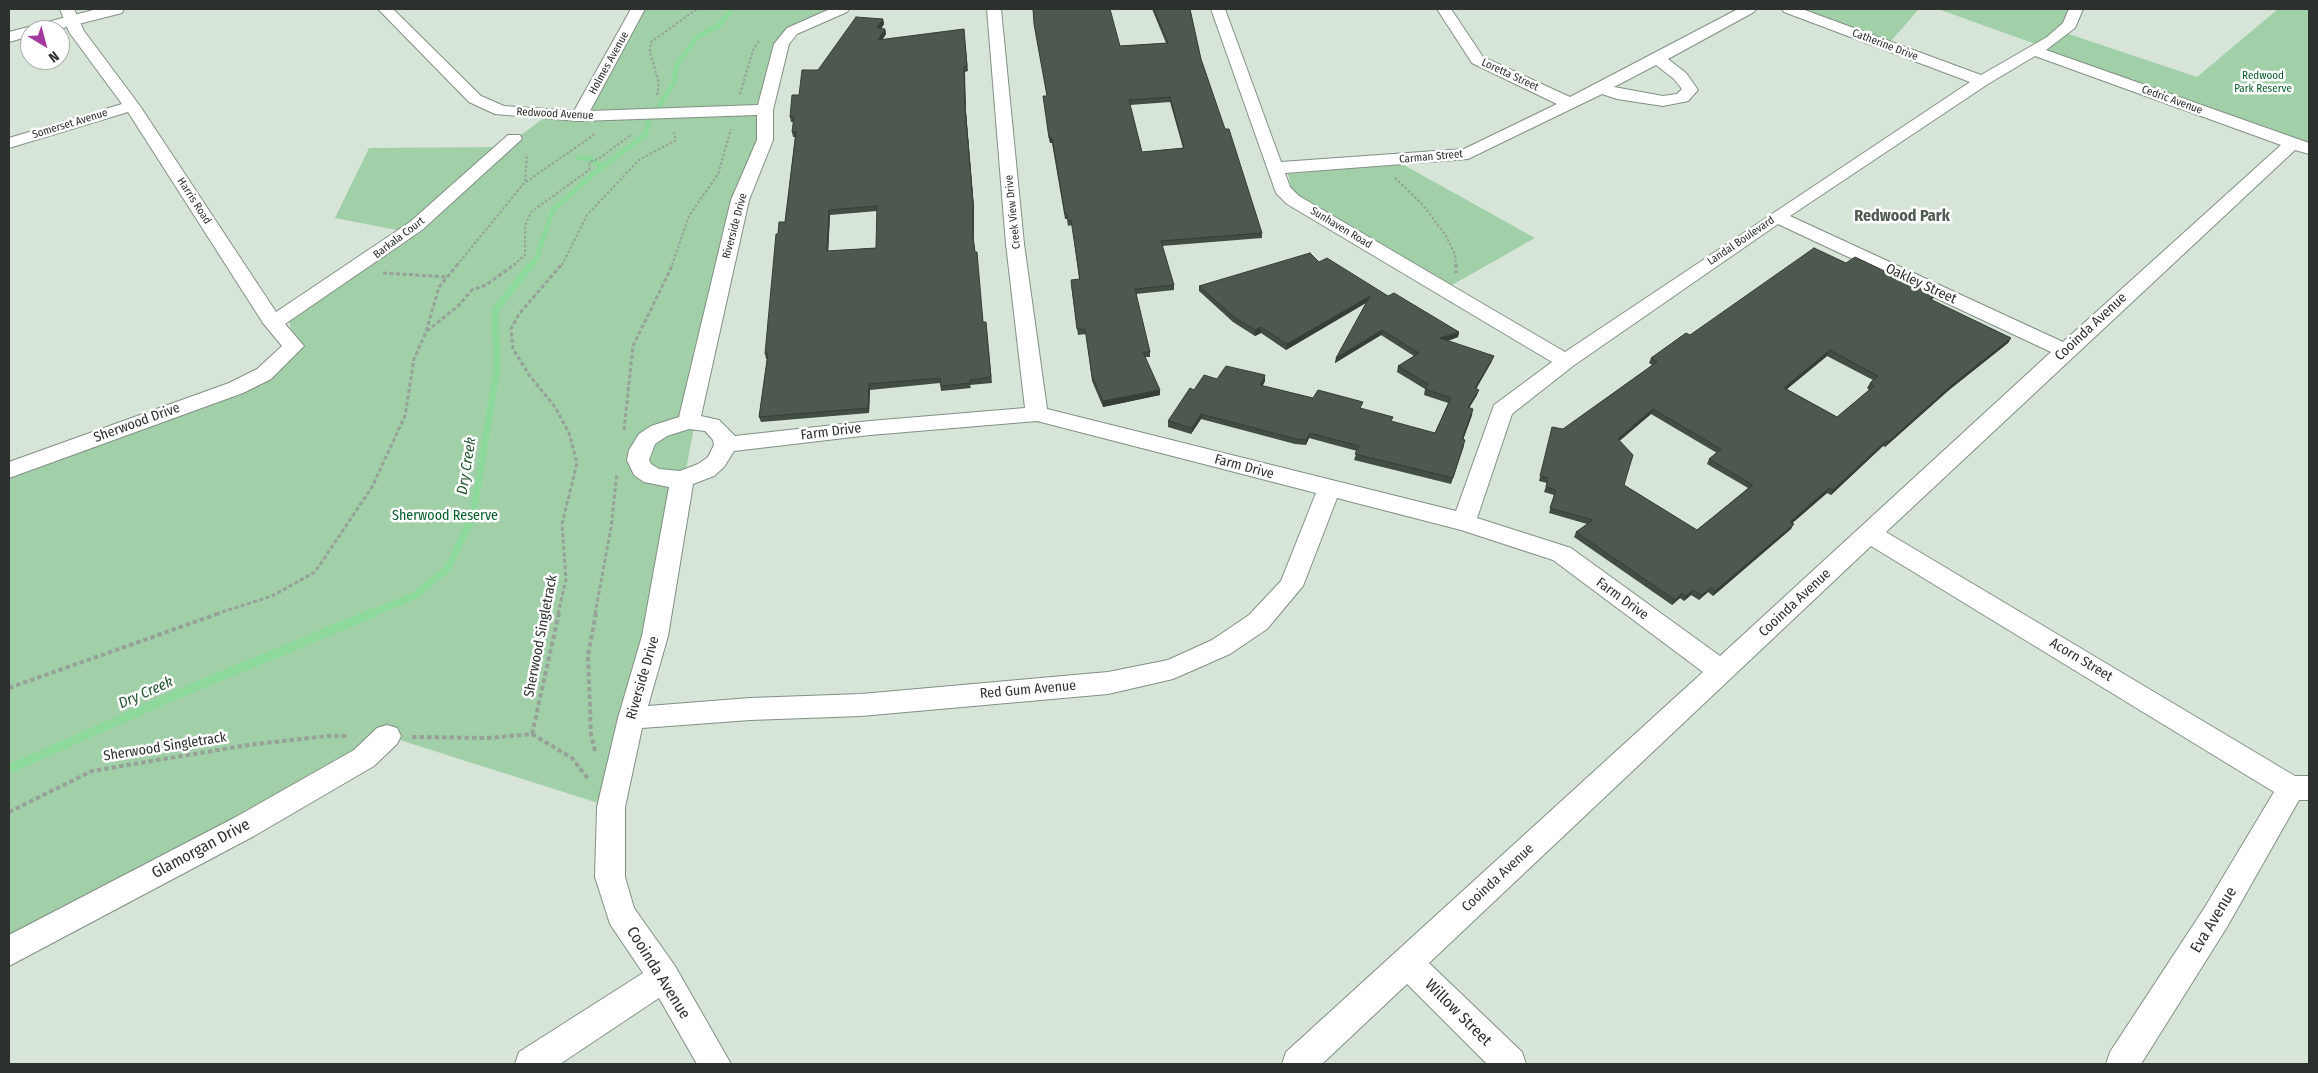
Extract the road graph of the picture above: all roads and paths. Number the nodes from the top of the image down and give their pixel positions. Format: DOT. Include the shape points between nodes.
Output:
graph roads {
  1 [pos="116,9"];
  2 [pos="385,9"];
  3 [pos="638,9"];
  4 [pos="697,9"];
  5 [pos="842,9"];
  6 [pos="994,9"];
  7 [pos="1218,9"];
  8 [pos="1444,9"];
  9 [pos="1750,9"];
  10 [pos="1789,9"];
  11 [pos="2074,10"];
  12 [pos="69,15"];
  13 [pos="57,20"];
  14 [pos="761,38"];
  15 [pos="2035,51"];
  16 [pos="1657,59"];
  17 [pos="1982,81"];
  18 [pos="1601,88"];
  19 [pos="1571,104"];
  20 [pos="132,106"];
  21 [pos="765,110"];
  22 [pos="736,111"];
  23 [pos="638,114"];
  24 [pos="657,114"];
  25 [pos="621,115"];
  26 [pos="579,116"];
  27 [pos="514,139"];
  28 [pos="9,143"];
  29 [pos="2301,146"];
  30 [pos="1379,162"];
  31 [pos="1276,168"];
  32 [pos="525,182"];
  33 [pos="1777,217"];
  34 [pos="1455,254"];
  35 [pos="379,273"];
  36 [pos="448,276"];
  37 [pos="273,323"];
  38 [pos="426,332"];
  39 [pos="2065,351"];
  40 [pos="1566,361"];
  41 [pos="264,374"];
  42 [pos="1038,414"];
  43 [pos="689,422"];
  44 [pos="624,431"];
  45 [pos="725,445"];
  46 [pos="618,469"];
  47 [pos="9,470"];
  48 [pos="682,478"];
  49 [pos="1329,489"];
  50 [pos="1464,522"];
  51 [pos="1869,534"];
  52 [pos="1722,671"];
  53 [pos="9,688"];
  54 [pos="631,718"];
  55 [pos="532,734"];
  56 [pos="387,736"];
  57 [pos="596,752"];
  58 [pos="2300,788"];
  59 [pos="611,807"];
  60 [pos="9,812"];
  61 [pos="610,877"];
  62 [pos="9,951"];
  63 [pos="1407,963"];
  64 [pos="664,977"];
  65 [pos="531,1064"];
  66 [pos="715,1064"];
  67 [pos="1298,1064"];
  68 [pos="1510,1064"];
  69 [pos="2122,1064"];
  1 -- 12 [label="main road"];
  2 -- 26 [label="street, Redwood Avenue" via="475,99 501,111"];
  3 -- 26 [label="street, Holmes Avenue"];
  4 -- 24 [label="path" via="651,42 650,52 659,83 653,107"];
  5 -- 21 [label="street, Riverside Drive" via="792,30 782,44"];
  6 -- 42 [label="street, Creek View Drive" via="1015,244"];
  7 -- 31 [label="street, Sunhaven Road"];
  8 -- 19 [label="street, Loretta Street" via="1478,60"];
  9 -- 16 [label="street, Carman Street"];
  10 -- 17 [label="street, Catherine Drive"];
  11 -- 15 [label="street, Landal Boulevard" via="2070,25"];
  12 -- 13 [label="main road"];
  12 -- 20 [label="street, Harris Road"];
  14 -- 22 [label="path" via="752,50"];
  15 -- 17 [label="street, Landal Boulevard"];
  15 -- 29 [label="street, Cedric Avenue"];
  16 -- 18 [label="street, Carman Street"];
  16 -- 18 [label="street" via="1680,76 1690,90 1682,98 1663,101 1616,94"];
  17 -- 33 [label="street, Landal Boulevard"];
  18 -- 19 [label="street, Carman Street"];
  19 -- 30 [label="street, Carman Street" via="1468,154"];
  20 -- 28 [label="street, Somerset Avenue"];
  20 -- 37 [label="street, Harris Road"];
  21 -- 22 [label="street, Redwood Avenue"];
  21 -- 43 [label="street, Riverside Drive" via="765,140 740,200"];
  22 -- 24 [label="street, Redwood Avenue"];
  22 -- 44 [label="path" via="718,174 690,216 669,275 633,346"];
  23 -- 24 [label="street, Redwood Avenue"];
  23 -- 25 [label="street, Redwood Avenue"];
  23 -- 38 [label="path" via="637,128 629,138 590,162 589,170 531,212 525,226 525,255 508,271 472,290"];
  24 -- 55 [label="path, Sherwood Singletrack" via="676,133 676,140 639,160 587,215 561,268 519,314 511,329 513,349 555,407 569,433 577,463 562,524 566,579"];
  25 -- 26 [label="street, Redwood Avenue"];
  25 -- 32 [label="path"];
  27 -- 32 [label="path" via="527,145"];
  27 -- 37 [label="street, Barkala Court" via="416,226"];
  29 -- 39 [label="street, Cooinda Avenue"];
  30 -- 31 [label="street, Carman Street"];
  30 -- 34 [label="path" via="1423,205"];
  31 -- 40 [label="street, Sunhaven Road" via="1282,189 1294,200"];
  32 -- 36 [label="path"];
  33 -- 39 [label="street, Oakley Street"];
  33 -- 40 [label="street, Landal Boulevard"];
  35 -- 36 [label="path"];
  36 -- 38 [label="path" via="439,287"];
  37 -- 41 [label="street, Harris Road" via="294,346"];
  38 -- 53 [label="path" via="414,359 405,416 372,486 315,572 272,596"];
  39 -- 51 [label="street, Cooinda Avenue"];
  40 -- 50 [label="street, Landal Boulevard" via="1502,410"];
  41 -- 47 [label="street, Sherwood Drive" via="236,388"];
  42 -- 45 [label="street, Farm Drive" via="870,428"];
  42 -- 49 [label="street, Farm Drive"];
  43 -- 45 [label="street" via="719,430"];
  43 -- 48 [label="street" via="659,431 647,439 638,460 642,469 652,476"];
  45 -- 48 [label="street" via="716,462 695,475"];
  46 -- 57 [label="path" via="588,656 591,734"];
  48 -- 54 [label="street, Riverside Drive" via="655,636"];
  49 -- 50 [label="street, Farm Drive"];
  49 -- 54 [label="street, Red Gum Avenue" via="1291,586 1258,622 1221,647 1173,670 1108,683 901,702"];
  50 -- 52 [label="street, Farm Drive" via="1562,554"];
  51 -- 52 [label="street, Cooinda Avenue"];
  51 -- 58 [label="street, Acorn Street"];
  52 -- 63 [label="street, Cooinda Avenue"];
  54 -- 59 [label="street, Riverside Drive"];
  55 -- 56 [label="path, Sherwood Singletrack" via="488,738"];
  55 -- 59 [label="path" via="572,758"];
  56 -- 60 [label="path, Sherwood Singletrack" via="327,736 248,745 92,771"];
  56 -- 62 [label="street, Glamorgan Drive" via="364,758 244,827"];
  58 -- 69 [label="street, Eva Avenue"];
  59 -- 61 [label="street, Riverside Drive"];
  61 -- 64 [label="street, Cooinda Avenue" via="621,914"];
  63 -- 67 [label="street, Cooinda Avenue"];
  63 -- 68 [label="street, Willow Street"];
  64 -- 65 [label="street"];
  64 -- 66 [label="street, Cooinda Avenue"];
}
